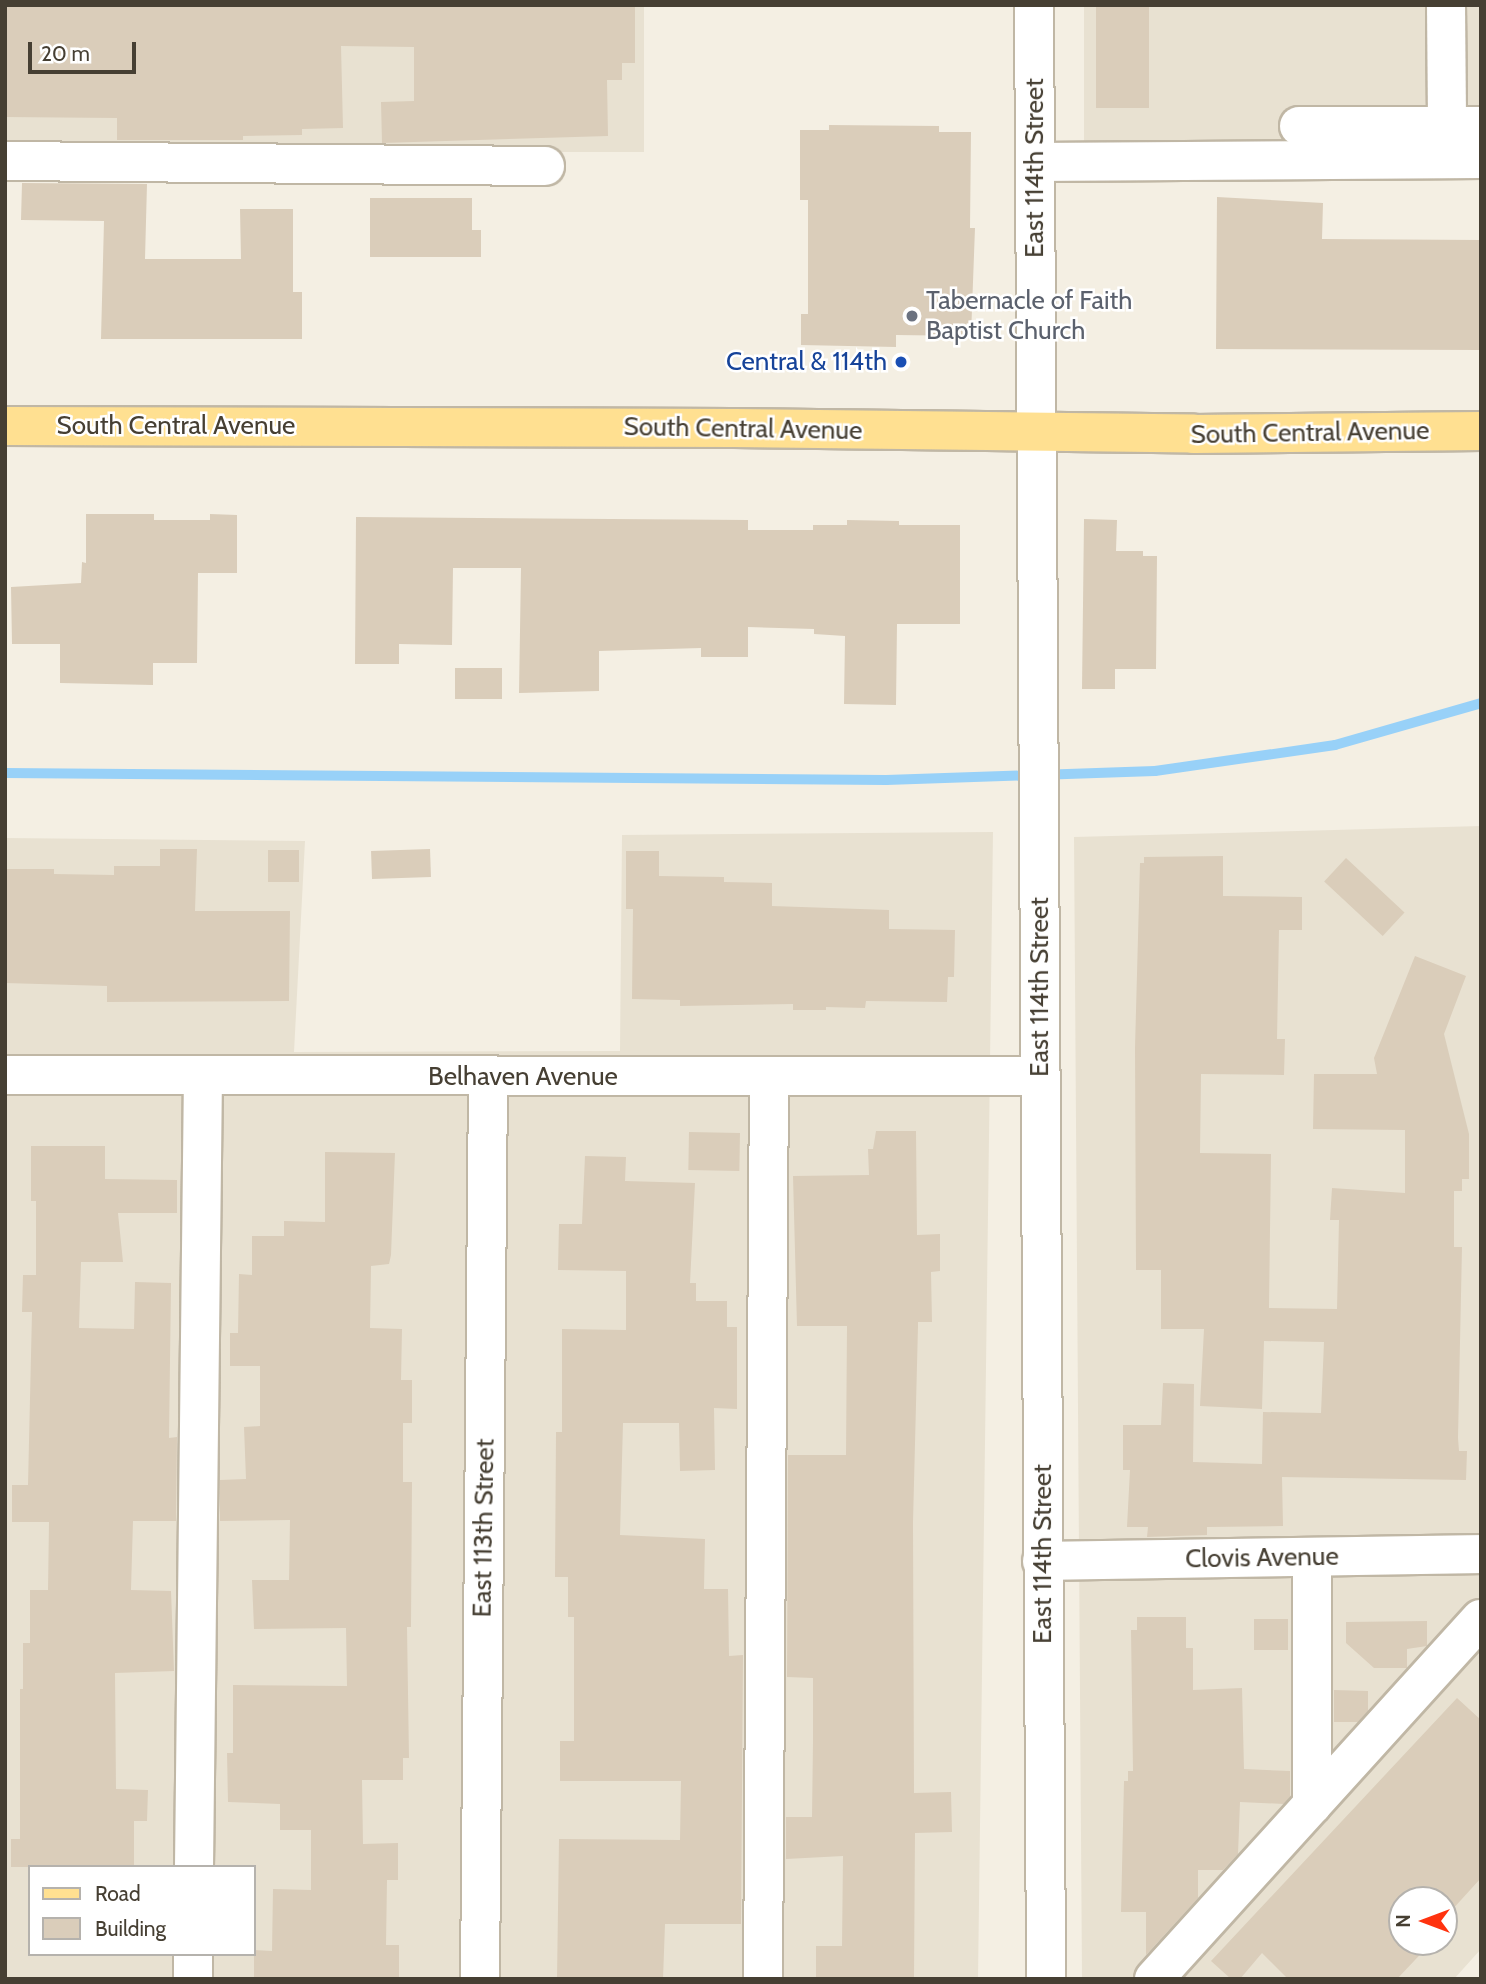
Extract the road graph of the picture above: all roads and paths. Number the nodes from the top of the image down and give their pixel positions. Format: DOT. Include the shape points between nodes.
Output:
graph roads {
  1 [pos="1034,5"];
  2 [pos="1446,5"];
  3 [pos="1299,125"];
  4 [pos="1464,126"];
  5 [pos="1481,159"];
  6 [pos="5,161"];
  7 [pos="1035,162"];
  8 [pos="545,166"];
  9 [pos="5,426"];
  10 [pos="1481,431"];
  11 [pos="1037,433"];
  12 [pos="5,1075"];
  13 [pos="203,1076"];
  14 [pos="1040,1076"];
  15 [pos="488,1077"];
  16 [pos="769,1077"];
  17 [pos="1481,1554"];
  18 [pos="1312,1558"];
  19 [pos="1042,1561"];
  20 [pos="1481,1619"];
  21 [pos="1312,1805"];
  22 [pos="194,1865"];
  23 [pos="193,1956"];
  24 [pos="1044,1975"];
  25 [pos="193,1979"];
  26 [pos="480,1979"];
  27 [pos="763,1979"];
  28 [pos="1154,1979"];
  1 -- 7 [label="street, East 114th Street"];
  2 -- 4 [label="street"];
  3 -- 4 [label="street"];
  5 -- 7 [label="street"];
  6 -- 8 [label="street"];
  7 -- 11 [label="street, East 114th Street"];
  9 -- 11 [label="main road, South Central Avenue"];
  10 -- 11 [label="main road, South Central Avenue"];
  11 -- 14 [label="street, East 114th Street"];
  12 -- 13 [label="street, Belhaven Avenue"];
  13 -- 15 [label="street, Belhaven Avenue"];
  13 -- 22 [label="street"];
  14 -- 16 [label="street, Belhaven Avenue"];
  14 -- 19 [label="street, East 114th Street"];
  15 -- 16 [label="street, Belhaven Avenue"];
  15 -- 26 [label="street, East 113th Street"];
  16 -- 27 [label="street"];
  17 -- 18 [label="street, Clovis Avenue"];
  18 -- 19 [label="street, Clovis Avenue"];
  18 -- 21 [label="street"];
  19 -- 24 [label="street, East 114th Street"];
  20 -- 21 [label="street"];
  21 -- 28 [label="street"];
  23 -- 25 [label="street"];
}
